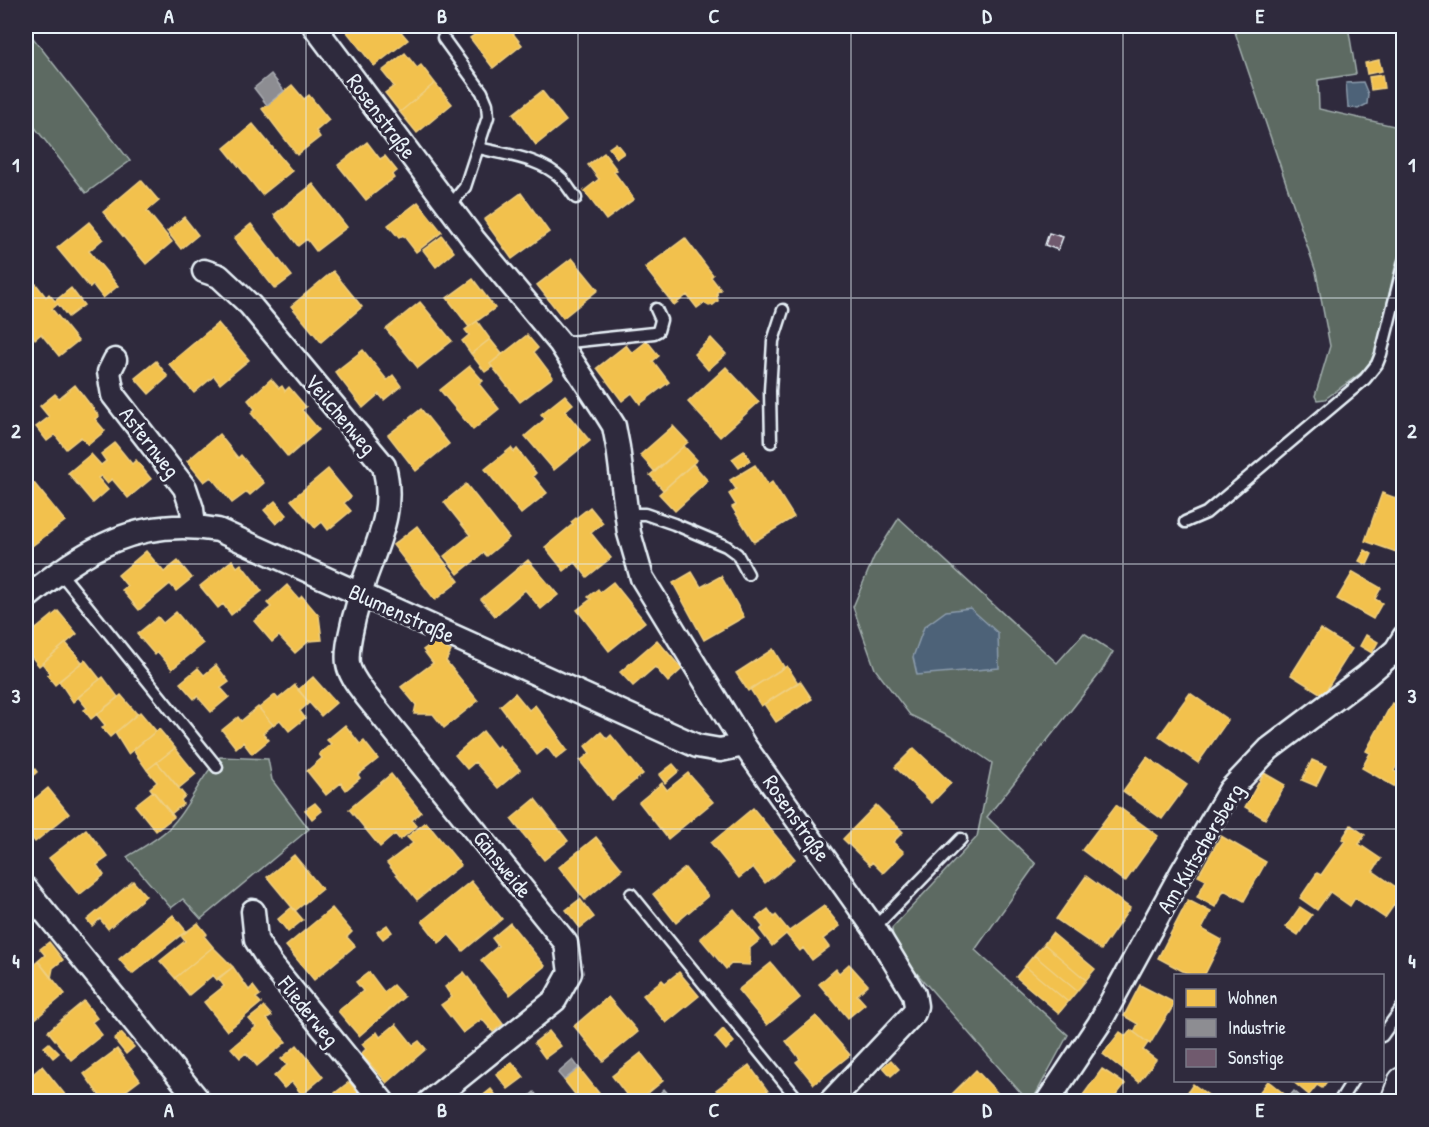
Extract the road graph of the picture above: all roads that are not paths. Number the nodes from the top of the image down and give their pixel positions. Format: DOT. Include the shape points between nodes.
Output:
graph roads {
  1 [pos="314,26"];
  2 [pos="443,38"];
  3 [pos="479,148"];
  4 [pos="576,198"];
  5 [pos="449,208"];
  6 [pos="1404,262"];
  7 [pos="204,271"];
  8 [pos="656,309"];
  9 [pos="783,310"];
  10 [pos="560,343"];
  11 [pos="115,360"];
  12 [pos="771,442"];
  13 [pos="626,514"];
  14 [pos="1185,522"];
  15 [pos="194,526"];
  16 [pos="59,571"];
  17 [pos="748,574"];
  18 [pos="360,594"];
  19 [pos="26,597"];
  20 [pos="1404,638"];
  21 [pos="744,744"];
  22 [pos="218,767"];
  23 [pos="961,839"];
  24 [pos="26,889"];
  25 [pos="631,894"];
  26 [pos="253,911"];
  27 [pos="874,928"];
  28 [pos="1404,1005"];
  29 [pos="1384,1035"];
  30 [pos="1352,1082"];
  31 [pos="1404,1083"];
  32 [pos="200,1101"];
  33 [pos="383,1101"];
  34 [pos="429,1101"];
  35 [pos="800,1101"];
  36 [pos="830,1101"];
  37 [pos="1047,1101"];
  38 [pos="1339,1101"];
  39 [pos="1397,1101"];
  1 -- 5 [label="street, Rosenstraße"];
  2 -- 3 [label="lane" via="487,104 488,117"];
  3 -- 4 [label="lane" via="550,170"];
  3 -- 5 [label="lane" via="465,187"];
  5 -- 10 [label="street, Rosenstraße"];
  6 -- 14 [label="lane" via="1381,354 1365,379 1206,513"];
  7 -- 18 [label="street, Veilchenweg" via="219,276 249,305 384,466 387,510"];
  8 -- 10 [label="lane" via="661,320 658,332"];
  9 -- 12 [label="lane" via="773,340"];
  10 -- 13 [label="street, Rosenstraße" via="614,426"];
  11 -- 15 [label="street, Asternweg" via="109,372 113,395 185,488"];
  13 -- 17 [label="lane" via="645,514 726,546 737,554"];
  13 -- 21 [label="street, Rosenstraße" via="642,578"];
  15 -- 16 [label="street, Blumenstraße" via="139,531 97,547"];
  15 -- 18 [label="street, Blumenstraße" via="218,530"];
  16 -- 19 [label="street, Blumenstraße"];
  16 -- 22 [label="lane"];
  18 -- 21 [label="street, Blumenstraße" via="697,746 720,750"];
  18 -- 34 [label="street, Gänsweide" via="349,640 348,664 356,682 566,943 569,956 570,974 555,1000"];
  20 -- 37 [label="street, Am Kutschersberg" via="1366,676 1269,749 1230,790 1099,1024"];
  21 -- 27 [label="street, Rosenstraße"];
  23 -- 27 [label="lane"];
  24 -- 32 [label="street"];
  25 -- 35 [label="lane"];
  26 -- 33 [label="street, Fliederweg" via="256,940 271,964"];
  27 -- 36 [label="street, Rosenstraße" via="914,994 914,1014"];
  28 -- 29 [label="lane"];
  30 -- 38 [label="lane"];
  31 -- 39 [label="street"];
}
